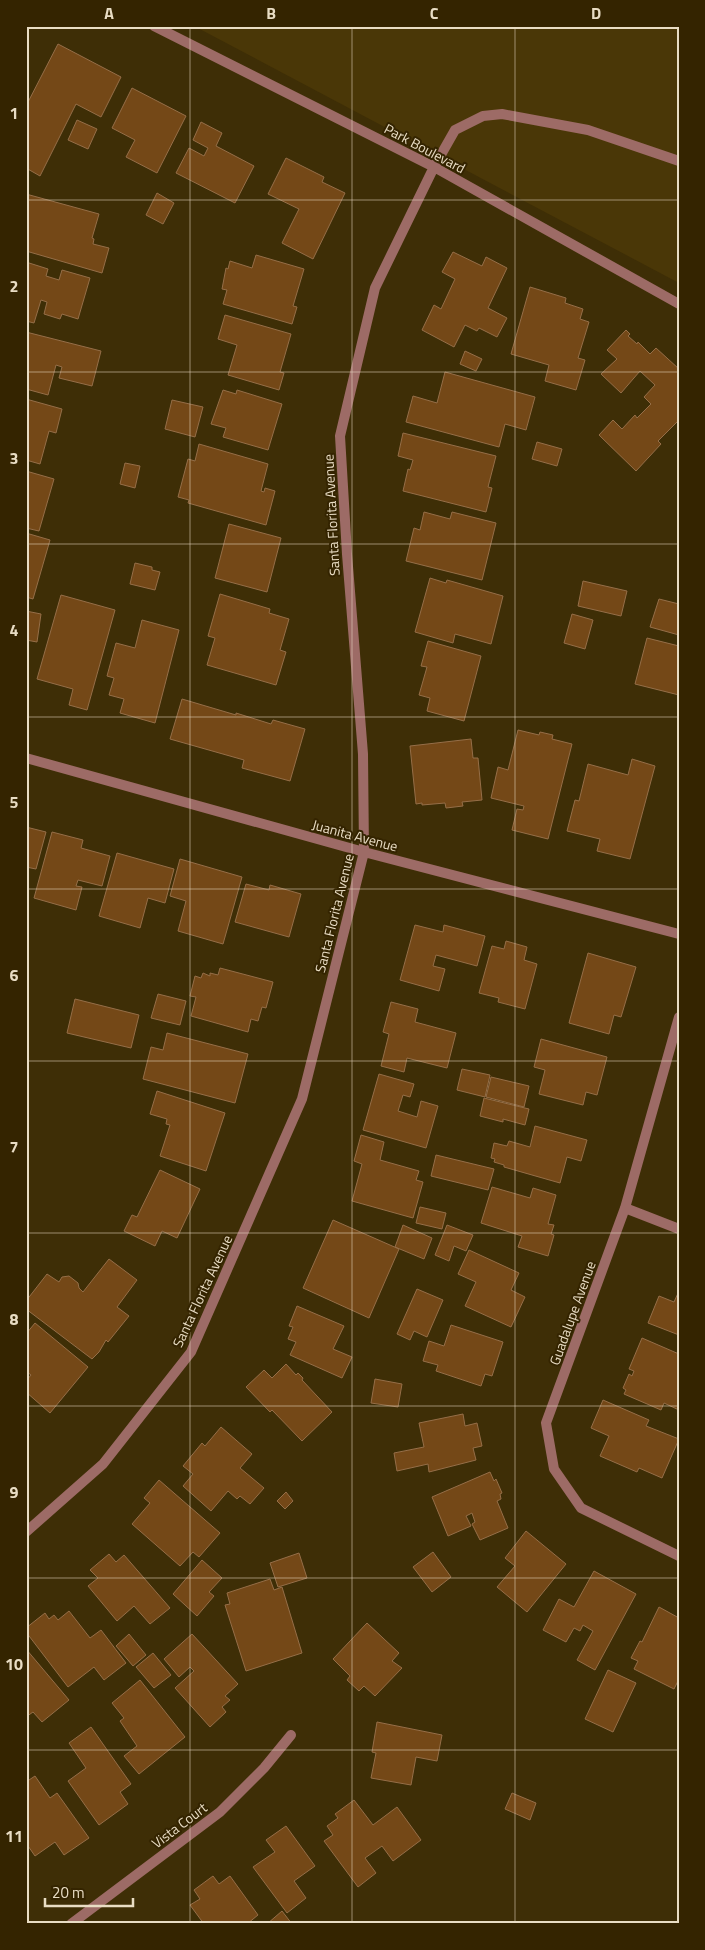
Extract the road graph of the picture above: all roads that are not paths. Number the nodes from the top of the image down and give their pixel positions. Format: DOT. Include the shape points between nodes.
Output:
graph roads {
  1 [pos="154,26"];
  2 [pos="679,162"];
  3 [pos="434,167"];
  4 [pos="679,304"];
  5 [pos="26,758"];
  6 [pos="364,852"];
  7 [pos="679,934"];
  8 [pos="679,1017"];
  9 [pos="625,1208"];
  10 [pos="679,1229"];
  11 [pos="26,1532"];
  12 [pos="679,1556"];
  13 [pos="291,1735"];
  14 [pos="71,1924"];
  1 -- 3 [label="street, Park Boulevard"];
  2 -- 3 [label="street, Santa Florita Avenue" via="588,130 502,114 483,116 455,130"];
  3 -- 4 [label="street, Park Boulevard"];
  3 -- 6 [label="street, Santa Florita Avenue" via="375,288 340,436 363,754"];
  5 -- 6 [label="street, Juanita Avenue"];
  6 -- 7 [label="street, Juanita Avenue"];
  6 -- 11 [label="street, Santa Florita Avenue" via="302,1099 191,1352 103,1464"];
  8 -- 9 [label="street, Guadalupe Avenue"];
  9 -- 10 [label="street"];
  9 -- 12 [label="street, Guadalupe Avenue" via="546,1424 554,1469 581,1508"];
  13 -- 14 [label="street, Vista Court" via="264,1768 220,1812"];
}
